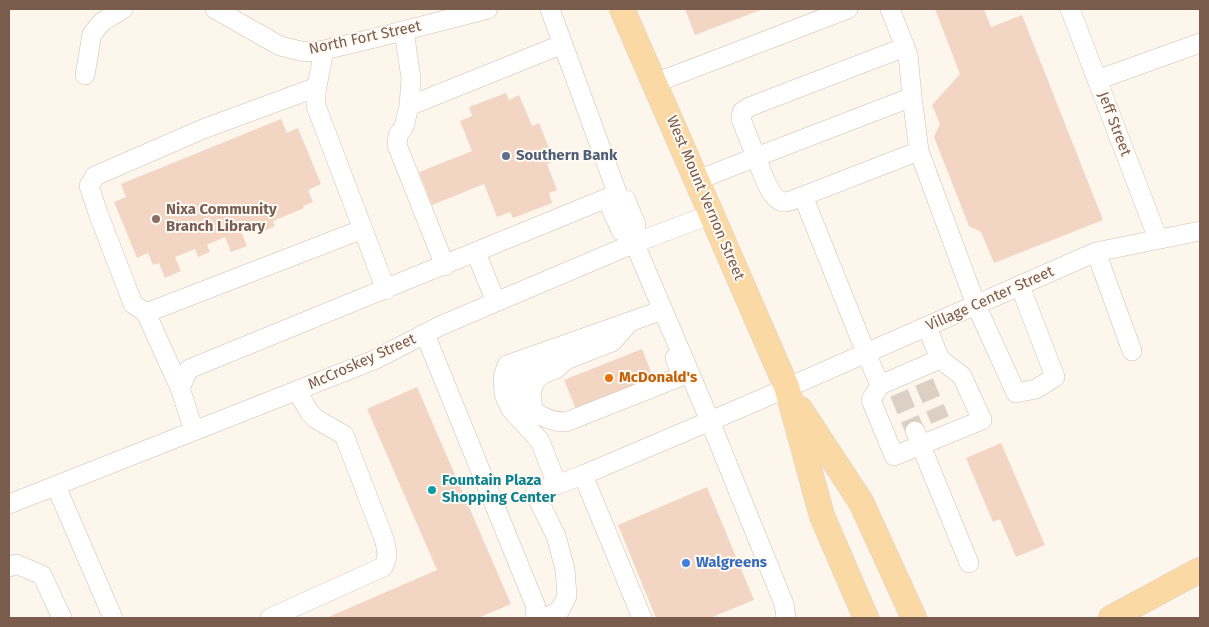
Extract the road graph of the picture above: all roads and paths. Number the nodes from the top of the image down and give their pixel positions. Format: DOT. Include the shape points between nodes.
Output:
graph roads {
  1 [pos="123,9"];
  2 [pos="215,9"];
  3 [pos="488,9"];
  4 [pos="550,9"];
  5 [pos="622,9"];
  6 [pos="848,9"];
  7 [pos="890,9"];
  8 [pos="1070,9"];
  9 [pos="447,14"];
  10 [pos="404,31"];
  11 [pos="1200,43"];
  12 [pos="563,44"];
  13 [pos="905,46"];
  14 [pos="324,50"];
  15 [pos="85,75"];
  16 [pos="1097,80"];
  17 [pos="655,83"];
  18 [pos="317,87"];
  19 [pos="912,97"];
  20 [pos="409,106"];
  21 [pos="919,151"];
  22 [pos="756,157"];
  23 [pos="698,180"];
  24 [pos="618,196"];
  25 [pos="803,196"];
  26 [pos="712,214"];
  27 [pos="362,229"];
  28 [pos="1200,231"];
  29 [pos="633,239"];
  30 [pos="1158,239"];
  31 [pos="1096,252"];
  32 [pos="476,253"];
  33 [pos="445,266"];
  34 [pos="1020,286"];
  35 [pos="386,290"];
  36 [pos="496,302"];
  37 [pos="976,305"];
  38 [pos="146,313"];
  39 [pos="666,318"];
  40 [pos="630,322"];
  41 [pos="927,327"];
  42 [pos="425,334"];
  43 [pos="1132,350"];
  44 [pos="866,354"];
  45 [pos="940,359"];
  46 [pos="694,382"];
  47 [pos="891,386"];
  48 [pos="180,388"];
  49 [pos="787,388"];
  50 [pos="297,391"];
  51 [pos="710,421"];
  52 [pos="194,431"];
  53 [pos="918,438"];
  54 [pos="540,441"];
  55 [pos="583,475"];
  56 [pos="557,485"];
  57 [pos="56,486"];
  58 [pos="9,504"];
  59 [pos="969,563"];
  60 [pos="9,567"];
  61 [pos="1200,570"];
  62 [pos="917,615"];
  63 [pos="62,618"];
  64 [pos="112,618"];
  65 [pos="270,618"];
  66 [pos="536,618"];
  67 [pos="546,618"];
  68 [pos="642,618"];
  69 [pos="786,618"];
  70 [pos="866,618"];
  71 [pos="1111,618"];
  1 -- 15 [label="street" via="102,22 92,34"];
  2 -- 14 [label="street, North Fort Street" via="280,46 300,51"];
  3 -- 9 [label="street, North Fort Street"];
  4 -- 12 [label="street"];
  5 -- 17 [label="main road, West Mount Vernon Street"];
  6 -- 17 [label="street"];
  7 -- 13 [label="street"];
  8 -- 16 [label="street, Jeff Street"];
  9 -- 10 [label="street, North Fort Street"];
  10 -- 14 [label="street, North Fort Street"];
  10 -- 20 [label="street" via="411,78"];
  11 -- 16 [label="street"];
  12 -- 20 [label="street"];
  12 -- 24 [label="street"];
  13 -- 19 [label="street"];
  13 -- 22 [label="street" via="742,112 741,119"];
  14 -- 18 [label="street"];
  16 -- 30 [label="street, Jeff Street"];
  17 -- 23 [label="main road, West Mount Vernon Street"];
  18 -- 27 [label="street" via="316,106"];
  18 -- 38 [label="street" via="203,129 96,176 89,186 98,213 133,304"];
  19 -- 21 [label="street"];
  19 -- 22 [label="street"];
  20 -- 33 [label="street" via="397,145"];
  21 -- 25 [label="street"];
  21 -- 37 [label="street"];
  22 -- 23 [label="street"];
  22 -- 25 [label="street" via="772,195 778,200 786,202"];
  23 -- 26 [label="main road, West Mount Vernon Street"];
  24 -- 29 [label="street" via="611,208 621,231"];
  24 -- 32 [label="street"];
  25 -- 44 [label="street"];
  26 -- 29 [label="street, McCroskey Street"];
  26 -- 49 [label="main road, West Mount Vernon Street"];
  27 -- 35 [label="street"];
  27 -- 38 [label="street"];
  28 -- 30 [label="street, Village Center Street"];
  29 -- 36 [label="street, McCroskey Street"];
  29 -- 39 [label="street"];
  30 -- 31 [label="street, Village Center Street"];
  31 -- 34 [label="street, Village Center Street"];
  31 -- 43 [label="street"];
  32 -- 33 [label="street"];
  32 -- 36 [label="street"];
  33 -- 35 [label="street"];
  34 -- 37 [label="street, Village Center Street"];
  34 -- 37 [label="street" via="1055,377 1036,390 1016,393"];
  35 -- 48 [label="street" via="189,369"];
  36 -- 42 [label="street, McCroskey Street"];
  37 -- 41 [label="street, Village Center Street"];
  38 -- 48 [label="street"];
  39 -- 40 [label="street"];
  39 -- 40 [label="street" via="665,336 682,376 566,422 555,422 533,410 531,392 535,381 556,370 566,360 612,342"];
  39 -- 46 [label="street"];
  40 -- 54 [label="street" via="507,365 502,377 510,408"];
  41 -- 44 [label="street, Village Center Street"];
  41 -- 45 [label="street"];
  42 -- 50 [label="street, McCroskey Street" via="374,360"];
  42 -- 66 [label="street" via="536,607"];
  44 -- 47 [label="street"];
  44 -- 49 [label="street, Village Center Street"];
  45 -- 47 [label="street" via="921,375"];
  45 -- 53 [label="street" via="962,376 982,420 943,427"];
  46 -- 51 [label="street"];
  46 -- 54 [label="street"];
  47 -- 53 [label="street" via="871,400 894,456"];
  48 -- 52 [label="street"];
  49 -- 51 [label="street, Village Center Street"];
  49 -- 62 [label="main road, West Mount Vernon Street" via="861,502"];
  49 -- 70 [label="main road, West Mount Vernon Street" via="822,516"];
  50 -- 52 [label="street, McCroskey Street"];
  50 -- 65 [label="street" via="316,419 344,435 384,539 388,560 383,567"];
  51 -- 55 [label="street, Village Center Street"];
  51 -- 69 [label="street" via="784,604"];
  52 -- 57 [label="street, McCroskey Street"];
  53 -- 59 [label="street"];
  54 -- 56 [label="street"];
  55 -- 56 [label="street, Village Center Street"];
  55 -- 68 [label="street"];
  56 -- 67 [label="street, Village Center Street" via="535,494 556,536 566,578 564,603 560,610"];
  57 -- 58 [label="street, McCroskey Street"];
  57 -- 64 [label="street"];
  60 -- 63 [label="street" via="16,564 42,575"];
  61 -- 71 [label="main road"];
}
